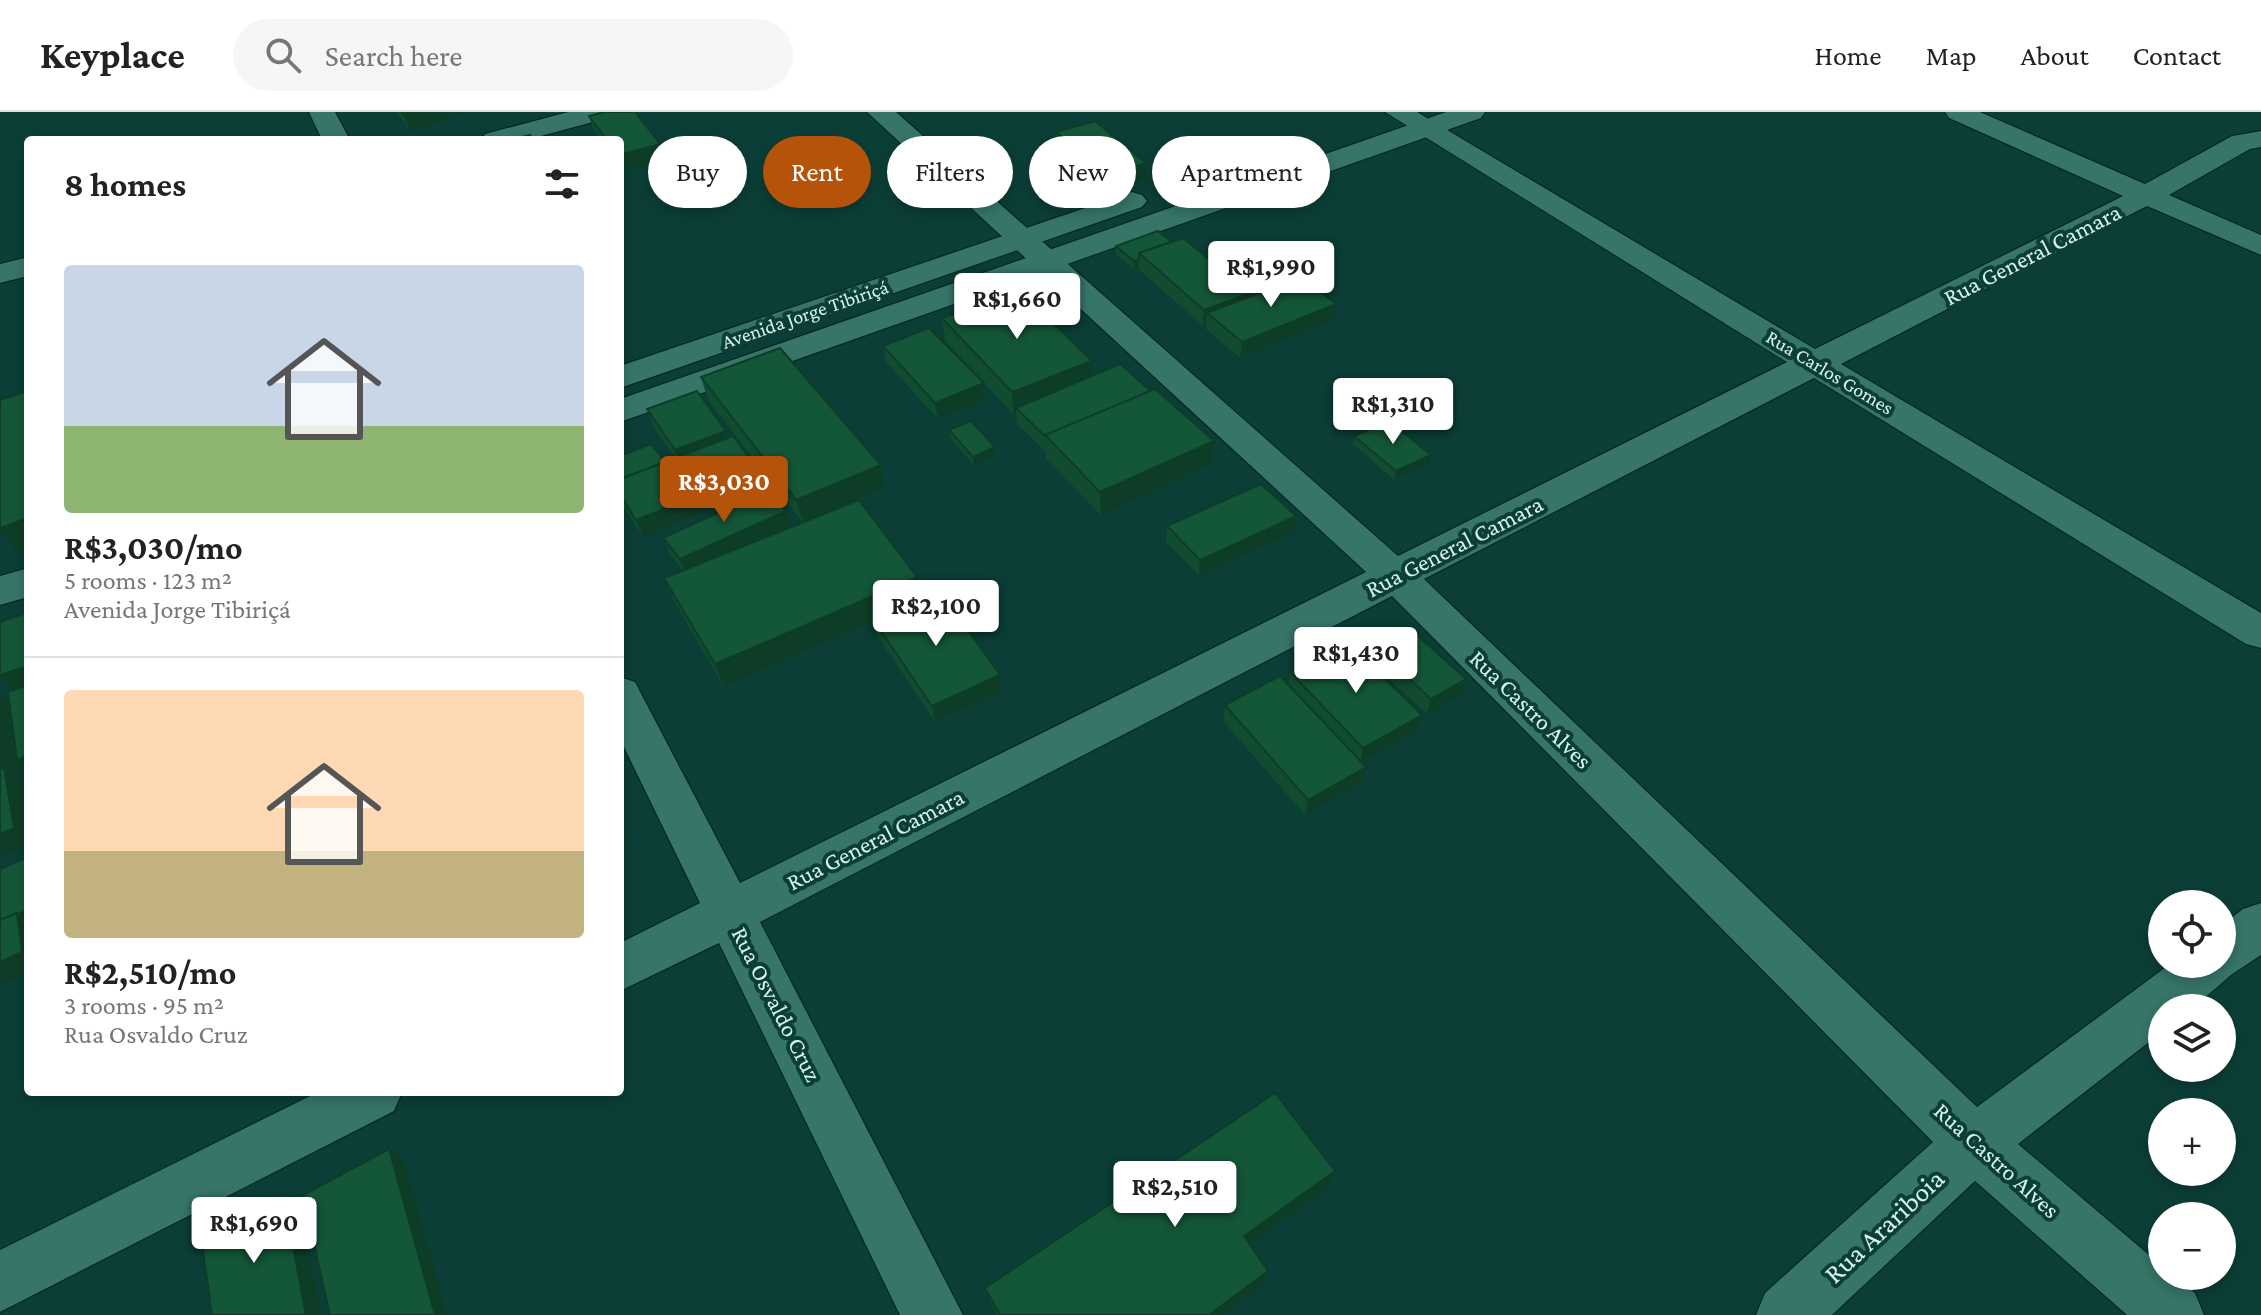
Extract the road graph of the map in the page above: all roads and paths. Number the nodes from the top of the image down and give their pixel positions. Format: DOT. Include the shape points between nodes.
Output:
graph roads {
  1 [pos="322,112"];
  2 [pos="599,112"];
  3 [pos="880,112"];
  4 [pos="1472,112"];
  5 [pos="1958,112"];
  6 [pos="1406,116"];
  7 [pos="334,136"];
  8 [pos="510,136"];
  9 [pos="2252,141"];
  10 [pos="2147,195"];
  11 [pos="2261,246"];
  12 [pos="1035,251"];
  13 [pos="24,267"];
  14 [pos="0,274"];
  15 [pos="1815,364"];
  16 [pos="624,377"];
  17 [pos="624,409"];
  18 [pos="1396,576"];
  19 [pos="24,583"];
  20 [pos="0,591"];
  21 [pos="2261,633"];
  22 [pos="624,702"];
  23 [pos="731,912"];
  24 [pos="2261,925"];
  25 [pos="2236,944"];
  26 [pos="624,966"];
  27 [pos="2192,978"];
  28 [pos="367,1096"];
  29 [pos="1974,1143"];
  30 [pos="0,1282"];
  31 [pos="932,1315"];
  32 [pos="1787,1315"];
  33 [pos="2173,1315"];
  1 -- 7 [label="street"];
  2 -- 8 [label="street"];
  3 -- 12 [label="street, Rua Castro Alves"];
  4 -- 6 [label="street, Avenida Jorge Tibiriçá"];
  5 -- 10 [label="street"];
  6 -- 12 [label="street, Avenida Jorge Tibiriçá"];
  6 -- 15 [label="street, Rua Carlos Gomes"];
  9 -- 10 [label="street, Rua General Camara"];
  10 -- 11 [label="street"];
  10 -- 15 [label="street, Rua General Camara"];
  12 -- 16 [label="street, Avenida Jorge Tibiriçá"];
  12 -- 17 [label="street, Avenida Jorge Tibiriçá"];
  12 -- 18 [label="street, Rua Castro Alves"];
  13 -- 14 [label="street"];
  15 -- 18 [label="street, Rua General Camara"];
  15 -- 21 [label="street, Rua Carlos Gomes"];
  18 -- 23 [label="street, Rua General Camara"];
  18 -- 29 [label="street, Rua Castro Alves"];
  19 -- 20 [label="street"];
  22 -- 23 [label="street, Rua Osvaldo Cruz"];
  23 -- 26 [label="street, Rua General Camara"];
  23 -- 31 [label="street, Rua Osvaldo Cruz"];
  24 -- 25 [label="street"];
  27 -- 29 [label="street, Rua Arariboia"];
  28 -- 30 [label="street"];
  29 -- 32 [label="street, Rua Arariboia"];
  29 -- 33 [label="street, Rua Castro Alves"];
}
